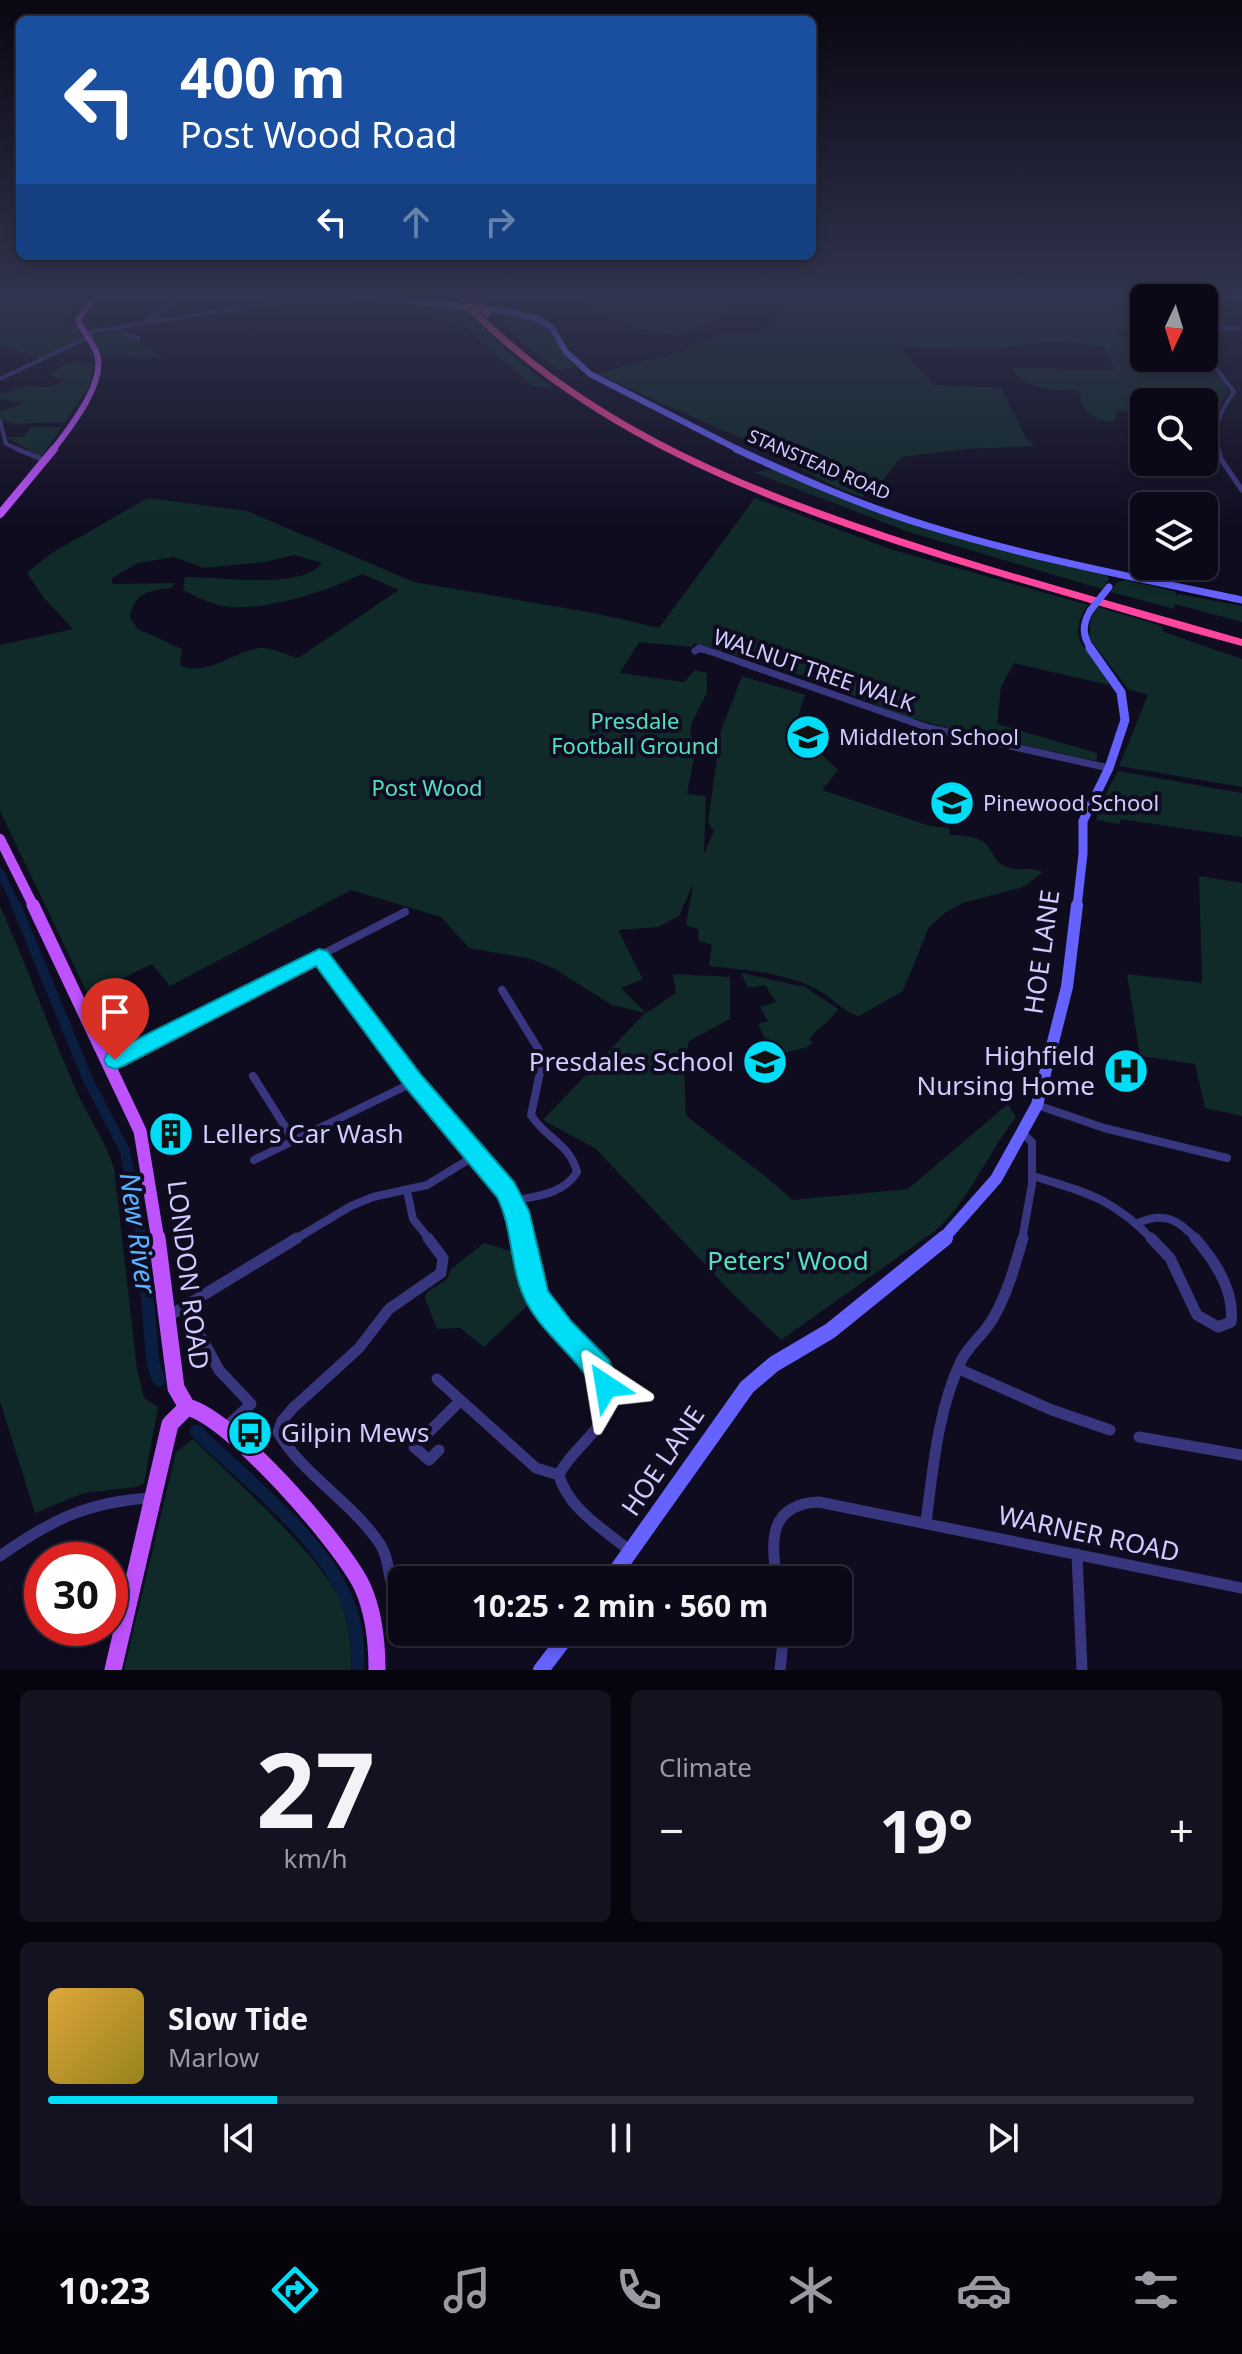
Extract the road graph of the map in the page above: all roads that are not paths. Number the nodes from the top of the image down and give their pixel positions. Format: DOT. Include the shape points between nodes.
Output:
graph roads {
  1 [pos="97,374"];
  2 [pos="542,374"];
  3 [pos="590,374"];
  4 [pos="1220,374"];
  5 [pos="0,421"];
  6 [pos="44,460"];
  7 [pos="1242,490"];
  8 [pos="4,504"];
  9 [pos="0,514"];
  10 [pos="1120,573"];
  11 [pos="1242,600"];
  12 [pos="1197,625"];
  13 [pos="1242,634"];
  14 [pos="1242,645"];
  15 [pos="695,651"];
  16 [pos="1109,768"];
  17 [pos="0,839"];
  18 [pos="405,912"];
  19 [pos="319,956"];
  20 [pos="502,990"];
  21 [pos="110,1063"];
  22 [pos="253,1076"];
  23 [pos="414,1082"];
  24 [pos="1037,1105"];
  25 [pos="1023,1134"];
  26 [pos="294,1141"];
  27 [pos="476,1155"];
  28 [pos="1227,1158"];
  29 [pos="254,1160"];
  30 [pos="1033,1176"];
  31 [pos="407,1191"];
  32 [pos="512,1201"];
  33 [pos="1138,1223"];
  34 [pos="168,1317"];
  35 [pos="201,1337"];
  36 [pos="959,1369"];
  37 [pos="437,1379"];
  38 [pos="460,1401"];
  39 [pos="187,1407"];
  40 [pos="224,1429"];
  41 [pos="1110,1430"];
  42 [pos="1139,1437"];
  43 [pos="439,1450"];
  44 [pos="1242,1455"];
  45 [pos="559,1475"];
  46 [pos="153,1498"];
  47 [pos="926,1522"];
  48 [pos="632,1552"];
  49 [pos="1077,1554"];
  50 [pos="0,1556"];
  51 [pos="621,1566"];
  52 [pos="775,1566"];
  53 [pos="388,1586"];
  54 [pos="1242,1588"];
  55 [pos="559,1646"];
  56 [pos="783,1646"];
  57 [pos="113,1670"];
  58 [pos="377,1670"];
  59 [pos="541,1670"];
  60 [pos="780,1670"];
  61 [pos="1082,1670"];
  1 -- 6 [label="main road" via="88,398"];
  2 -- 12 [label="highway" via="612,420 819,514 923,550"];
  3 -- 10 [label="main road, STANSTEAD ROAD" via="813,484 938,529"];
  4 -- 7 [label="street" via="1234,392 1219,413 1216,442"];
  5 -- 6 [label="street" via="6,444"];
  6 -- 8 [label="main road"];
  8 -- 9 [label="main road"];
  10 -- 11 [label="main road, STANSTEAD ROAD"];
  10 -- 16 [label="main road, HOE LANE, bridge" via="1083,624 1086,642 1125,704"];
  12 -- 13 [label="highway"];
  12 -- 14 [label="highway"];
  15 -- 16 [label="street, WALNUT TREE WALK" via="715,653 929,728"];
  16 -- 24 [label="main road, HOE LANE" via="1083,821 1067,987"];
  17 -- 21 [label="main road, LONDON ROAD"];
  18 -- 19 [label="street"];
  19 -- 21 [label="street"];
  19 -- 23 [label="street"];
  20 -- 32 [label="street" via="539,1050 542,1063 531,1115 541,1129 567,1146 577,1172 564,1188"];
  21 -- 34 [label="main road, LONDON ROAD" via="140,1131"];
  22 -- 26 [label="street"];
  23 -- 26 [label="street"];
  23 -- 27 [label="street"];
  24 -- 25 [label="main road, HOE LANE"];
  24 -- 28 [label="street" via="1093,1125"];
  25 -- 30 [label="street" via="1032,1142"];
  25 -- 48 [label="main road, HOE LANE" via="996,1179 948,1236 830,1331 747,1387"];
  26 -- 29 [label="street"];
  27 -- 31 [label="street"];
  27 -- 32 [label="street"];
  30 -- 33 [label="street" via="1094,1195"];
  30 -- 36 [label="street" via="1010,1281 991,1322"];
  31 -- 34 [label="street" via="351,1206"];
  31 -- 53 [label="street" via="413,1219 443,1258 441,1273 389,1309 359,1348 293,1408 278,1432 384,1550"];
  32 -- 45 [label="street" via="538,1298 599,1369 606,1386 602,1422"];
  33 -- 33 [label="street" via="1175,1266 1201,1319 1218,1327 1231,1322 1230,1295 1193,1234 1164,1216"];
  34 -- 39 [label="main road, LONDON ROAD" via="176,1388"];
  35 -- 40 [label="street" via="219,1370 251,1404"];
  36 -- 41 [label="street" via="1059,1414"];
  36 -- 47 [label="street"];
  37 -- 38 [label="street"];
  38 -- 43 [label="street" via="414,1447 429,1460"];
  38 -- 45 [label="street" via="536,1468"];
  39 -- 40 [label="main road" via="200,1410"];
  39 -- 46 [label="main road" via="170,1424"];
  40 -- 58 [label="main road" via="346,1556 375,1625"];
  42 -- 44 [label="street"];
  45 -- 48 [label="street" via="568,1497"];
  46 -- 50 [label="street" via="77,1508"];
  46 -- 57 [label="main road"];
  47 -- 49 [label="street, WARNER ROAD"];
  47 -- 52 [label="street, WARNER ROAD" via="802,1503 789,1509 776,1527"];
  48 -- 51 [label="main road, HOE LANE"];
  49 -- 54 [label="street, WARNER ROAD"];
  49 -- 61 [label="street"];
  55 -- 59 [label="main road"];
  56 -- 60 [label="street"];
}
